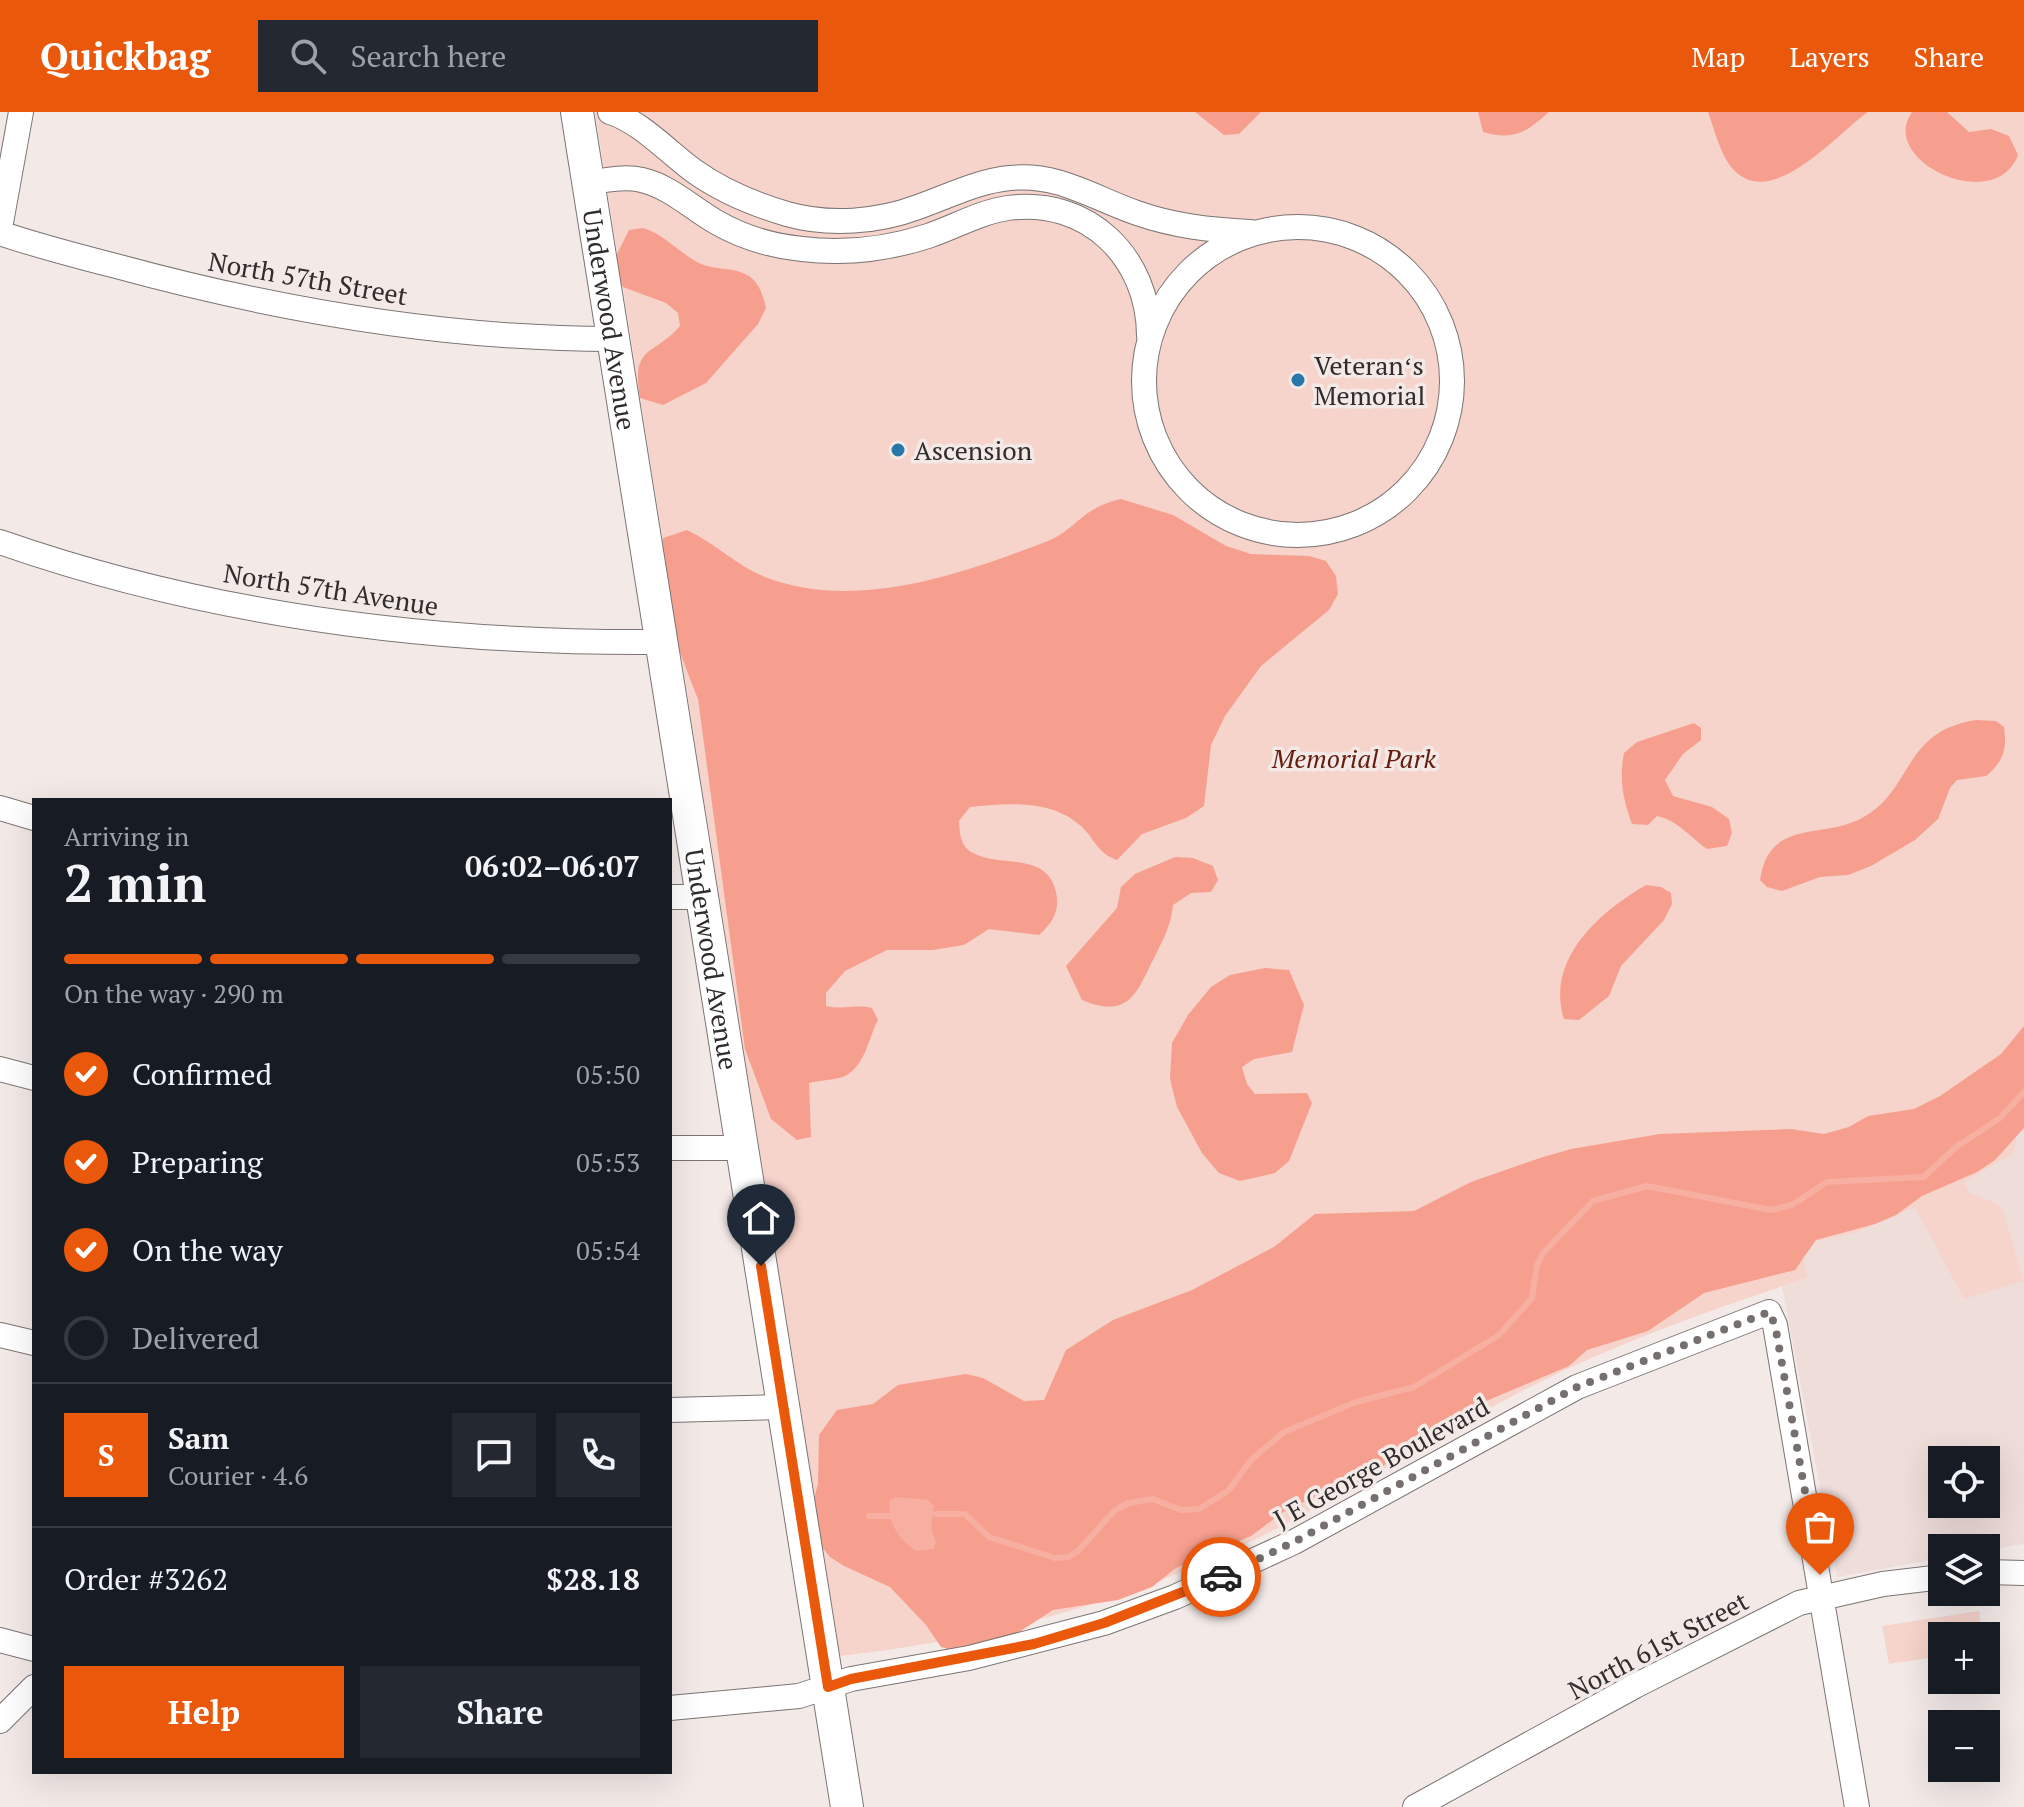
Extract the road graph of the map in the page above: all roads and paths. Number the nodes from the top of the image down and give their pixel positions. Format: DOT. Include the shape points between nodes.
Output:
graph roads {
  1 [pos="21,112"];
  2 [pos="577,112"];
  3 [pos="610,112"];
  4 [pos="588,183"];
  5 [pos="0,230"];
  6 [pos="1256,232"];
  7 [pos="613,339"];
  8 [pos="1149,342"];
  9 [pos="0,542"];
  10 [pos="662,642"];
  11 [pos="0,808"];
  12 [pos="32,817"];
  13 [pos="672,897"];
  14 [pos="703,897"];
  15 [pos="0,1069"];
  16 [pos="32,1077"];
  17 [pos="672,1148"];
  18 [pos="743,1148"];
  19 [pos="0,1335"];
  20 [pos="32,1343"];
  21 [pos="783,1407"];
  22 [pos="672,1410"];
  23 [pos="2000,1572"];
  24 [pos="2024,1573"];
  25 [pos="1928,1579"];
  26 [pos="1824,1597"];
  27 [pos="0,1640"];
  28 [pos="32,1648"];
  29 [pos="828,1687"];
  30 [pos="32,1689"];
  31 [pos="672,1708"];
  32 [pos="0,1721"];
  33 [pos="847,1807"];
  34 [pos="1415,1807"];
  35 [pos="1857,1807"];
  1 -- 5 [label="street"];
  2 -- 4 [label="main road, Underwood Avenue"];
  3 -- 6 [label="street" via="717,186 791,215 836,221 878,217 986,182 1031,177 1072,184 1170,223"];
  4 -- 7 [label="main road, Underwood Avenue"];
  4 -- 8 [label="street" via="644,180 755,240 822,251 905,243 1006,208 1056,211 1095,228 1127,258 1145,297"];
  5 -- 7 [label="street, North 57th Street" via="161,279 324,313 458,330"];
  6 -- 8 [label="street" via="1227,244 1184,277 1163,306"];
  6 -- 8 [label="street" via="1299,226 1349,235 1393,260 1427,297 1447,345 1451,396 1442,433 1411,485 1368,518 1321,533 1282,534 1222,515 1182,482 1155,438 1144,389"];
  7 -- 10 [label="main road, Underwood Avenue"];
  9 -- 10 [label="street, North 57th Avenue" via="161,589 258,610 508,640"];
  10 -- 14 [label="main road, Underwood Avenue"];
  11 -- 12 [label="street"];
  13 -- 14 [label="street"];
  14 -- 18 [label="main road, Underwood Avenue"];
  15 -- 16 [label="street"];
  17 -- 18 [label="street"];
  18 -- 21 [label="main road, Underwood Avenue"];
  19 -- 20 [label="street"];
  21 -- 22 [label="street"];
  21 -- 29 [label="main road, Underwood Avenue"];
  23 -- 24 [label="street"];
  25 -- 26 [label="street, North 61st Street"];
  26 -- 29 [label="street, J E George Boulevard" via="1769,1312 1577,1387 1294,1542 1175,1597 1034,1644"];
  26 -- 34 [label="street, North 61st Street" via="1799,1603 1635,1686"];
  26 -- 35 [label="street"];
  27 -- 28 [label="street"];
  29 -- 31 [label="street, J E George Boulevard" via="799,1696"];
  29 -- 33 [label="main road, Underwood Avenue"];
  30 -- 32 [label="street"];
}
